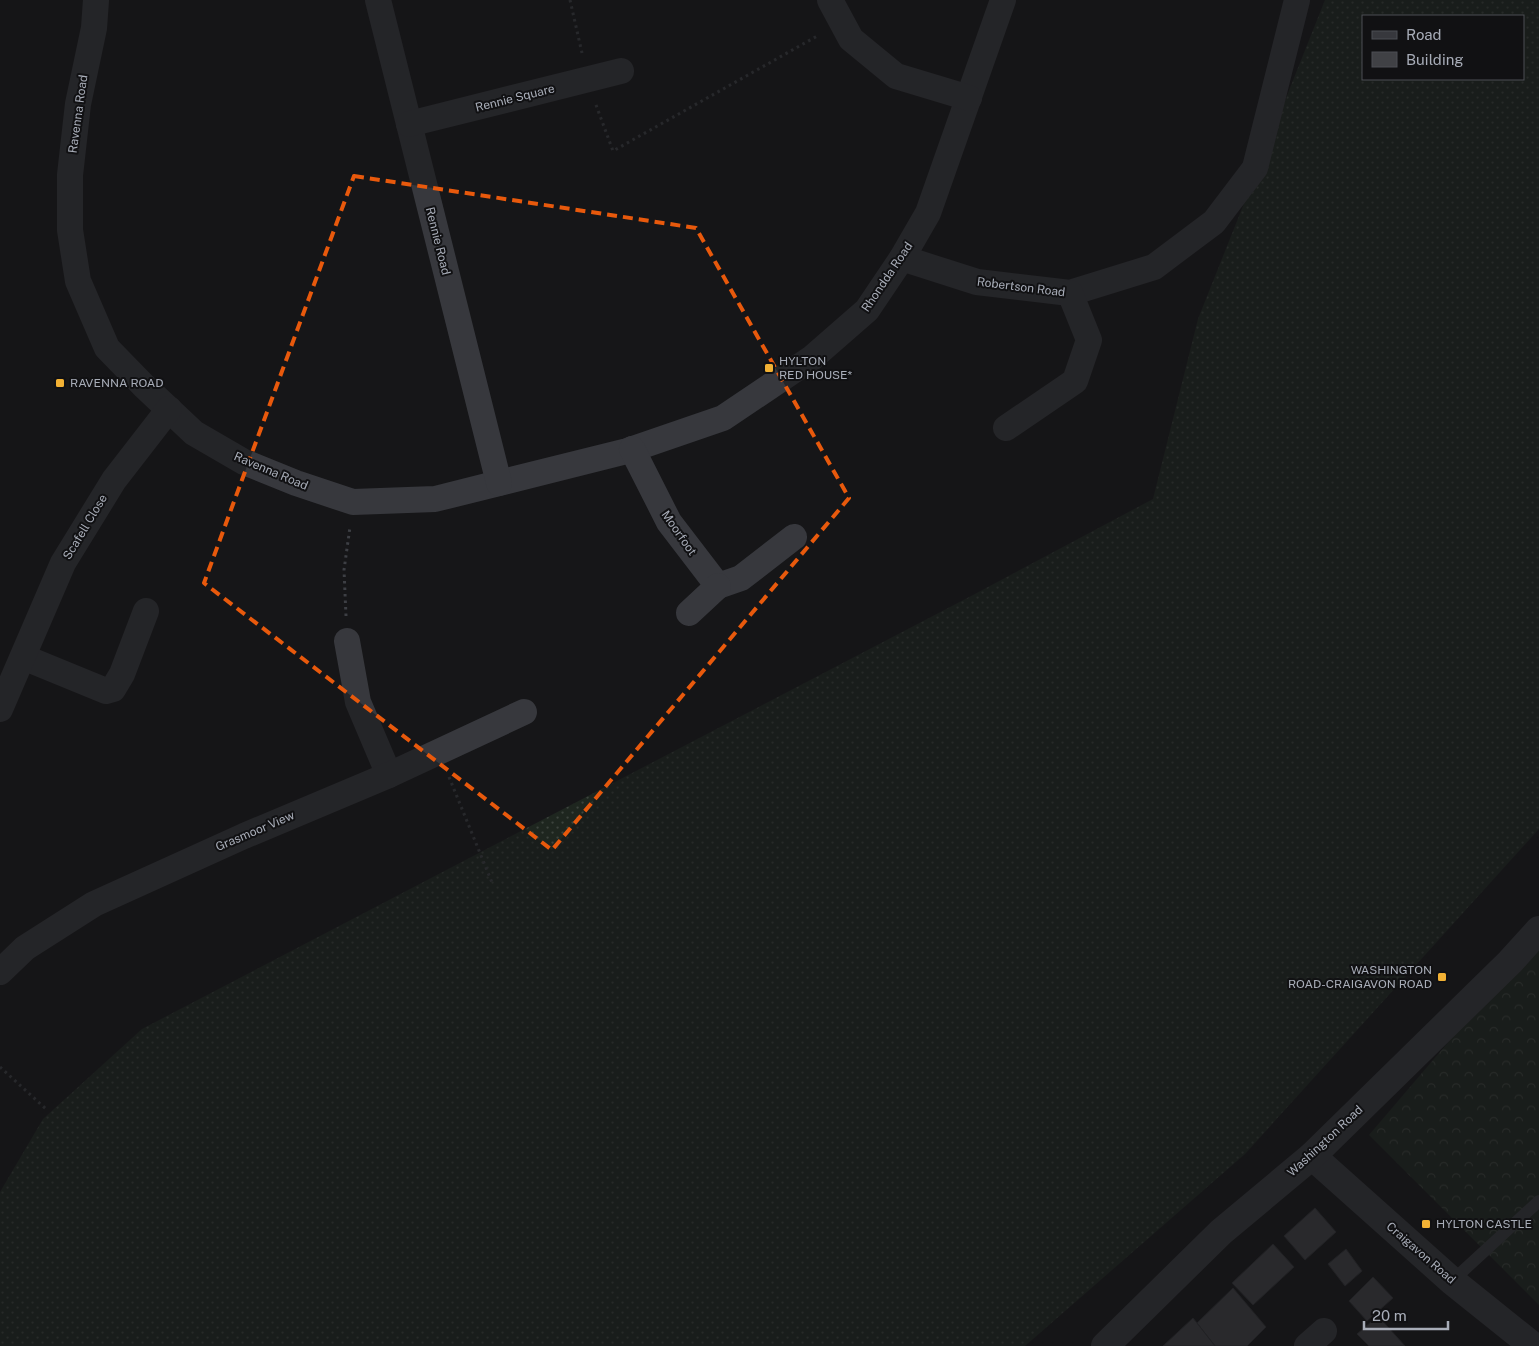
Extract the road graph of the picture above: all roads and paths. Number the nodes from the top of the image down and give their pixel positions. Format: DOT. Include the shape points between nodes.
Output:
graph roads {
  1 [pos="96,0"];
  2 [pos="378,0"];
  3 [pos="570,0"];
  4 [pos="1003,0"];
  5 [pos="1297,0"];
  6 [pos="836,11"];
  7 [pos="621,71"];
  8 [pos="587,80"];
  9 [pos="968,98"];
  10 [pos="409,124"];
  11 [pos="902,258"];
  12 [pos="1070,293"];
  13 [pos="169,410"];
  14 [pos="1006,428"];
  15 [pos="632,449"];
  16 [pos="499,483"];
  17 [pos="353,502"];
  18 [pos="794,537"];
  19 [pos="718,586"];
  20 [pos="146,611"];
  21 [pos="689,613"];
  22 [pos="347,641"];
  23 [pos="23,657"];
  24 [pos="0,709"];
  25 [pos="524,712"];
  26 [pos="439,752"];
  27 [pos="389,775"];
  28 [pos="493,885"];
  29 [pos="1539,930"];
  30 [pos="0,972"];
  31 [pos="0,1067"];
  32 [pos="46,1109"];
  33 [pos="1312,1156"];
  34 [pos="1539,1202"];
  35 [pos="1452,1282"];
  36 [pos="1105,1346"];
  37 [pos="1533,1346"];
  1 -- 13 [label="street, Ravenna Road" via="94,28 78,104 70,175 70,230 78,281 107,348"];
  2 -- 10 [label="street, Rennie Road"];
  3 -- 8 [label="path"];
  4 -- 9 [label="street, Rhondda Road"];
  5 -- 12 [label="street, Robertson Road" via="1255,168 1226,207 1214,222 1154,267"];
  6 -- 8 [label="path" via="613,152"];
  6 -- 9 [label="street" via="851,38 896,76"];
  7 -- 8 [label="street, Rennie Square"];
  8 -- 10 [label="street, Rennie Square"];
  9 -- 11 [label="street, Rhondda Road" via="928,213"];
  10 -- 16 [label="street, Rennie Road"];
  11 -- 12 [label="street, Robertson Road" via="977,282"];
  11 -- 15 [label="street, Rhondda Road" via="867,310 812,358 723,418"];
  12 -- 14 [label="street" via="1089,340 1075,381"];
  13 -- 17 [label="street, Ravenna Road" via="194,433 244,462"];
  13 -- 23 [label="street, Scafell Close" via="114,480 63,563"];
  15 -- 16 [label="street, Rhondda Road"];
  15 -- 19 [label="street, Moorfoot" via="669,522"];
  16 -- 17 [label="street, Ravenna Road" via="435,499"];
  17 -- 22 [label="path" via="344,570"];
  18 -- 19 [label="street" via="741,578"];
  19 -- 21 [label="street"];
  20 -- 23 [label="street" via="113,689 106,691"];
  22 -- 27 [label="street" via="358,702"];
  23 -- 24 [label="street, Scafell Close"];
  25 -- 26 [label="street, Grasmoor View"];
  26 -- 27 [label="street, Grasmoor View"];
  26 -- 28 [label="path"];
  27 -- 30 [label="street, Grasmoor View" via="94,904 25,948"];
  29 -- 33 [label="street, Washington Road"];
  31 -- 32 [label="path"];
  33 -- 35 [label="street, Craigavon Road"];
  33 -- 36 [label="street, Washington Road" via="1221,1232"];
  34 -- 35 [label="lane"];
  35 -- 37 [label="street, Craigavon Road"];
}
